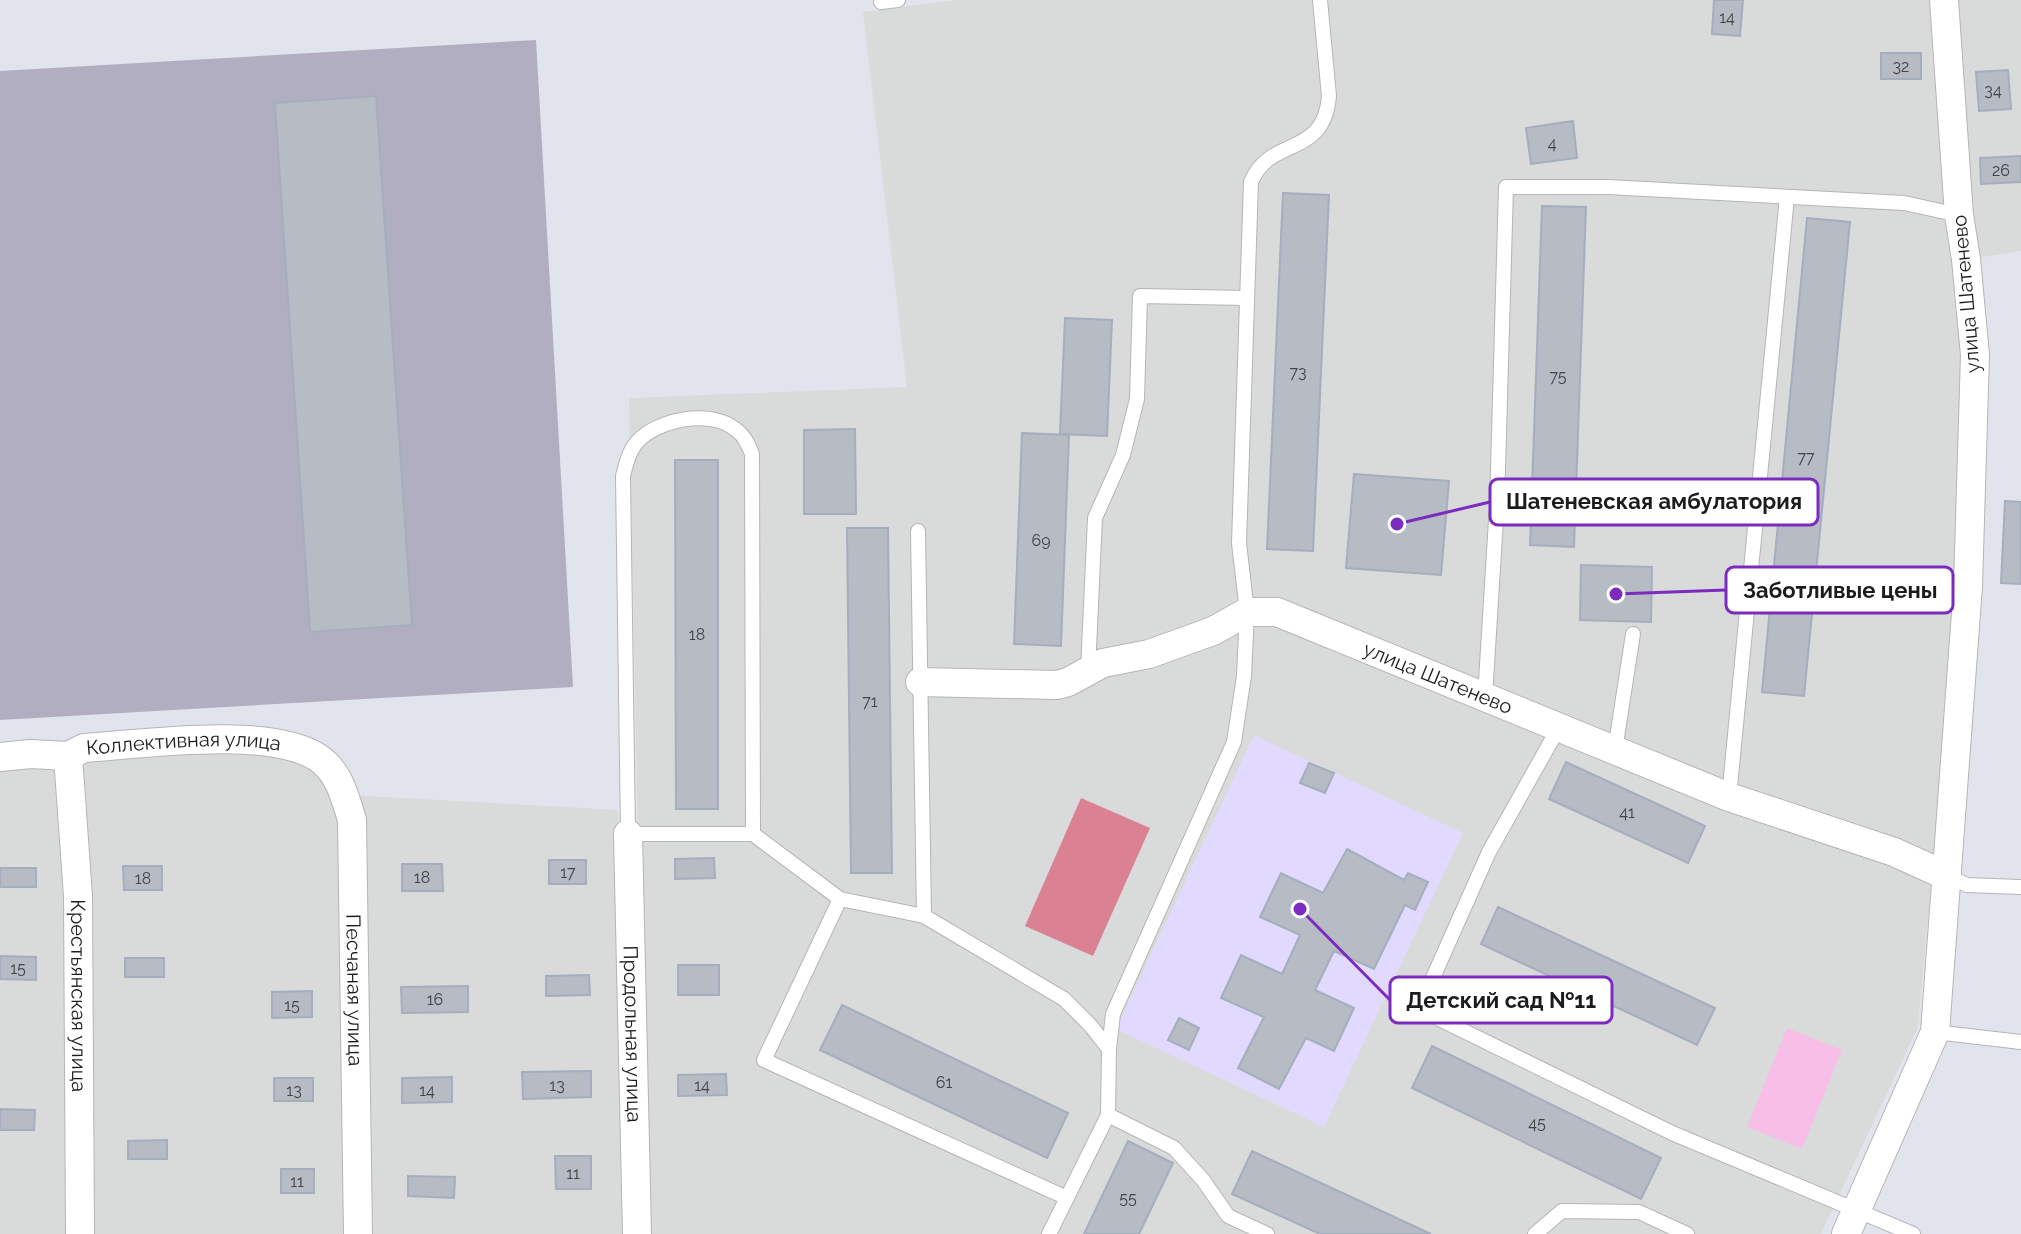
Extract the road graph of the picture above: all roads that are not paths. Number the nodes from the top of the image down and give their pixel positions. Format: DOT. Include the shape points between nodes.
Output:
graph roads {
  1 [pos="898,0"];
  2 [pos="1320,0"];
  3 [pos="1944,0"];
  4 [pos="881,2"];
  5 [pos="1787,197"];
  6 [pos="1959,215"];
  7 [pos="1247,298"];
  8 [pos="918,531"];
  9 [pos="1247,612"];
  10 [pos="1633,634"];
  11 [pos="1088,670"];
  12 [pos="920,682"];
  13 [pos="1485,697"];
  14 [pos="1559,727"];
  15 [pos="1615,750"];
  16 [pos="68,756"];
  17 [pos="0,757"];
  18 [pos="319,758"];
  19 [pos="1729,797"];
  20 [pos="628,834"];
  21 [pos="753,834"];
  22 [pos="1947,876"];
  23 [pos="2021,887"];
  24 [pos="840,899"];
  25 [pos="924,916"];
  26 [pos="1935,1032"];
  27 [pos="2021,1042"];
  28 [pos="1109,1049"];
  29 [pos="1108,1115"];
  30 [pos="1067,1198"];
  31 [pos="1852,1222"];
  32 [pos="80,1234"];
  33 [pos="358,1234"];
  34 [pos="637,1234"];
  35 [pos="1049,1234"];
  36 [pos="1267,1234"];
  37 [pos="1535,1234"];
  38 [pos="1687,1234"];
  39 [pos="1913,1234"];
  1 -- 4 [label="lane"];
  2 -- 7 [label="lane" via="1328,110 1311,137 1257,167 1251,182"];
  3 -- 6 [label="street, улица Шатенево"];
  5 -- 6 [label="lane" via="1904,203"];
  5 -- 13 [label="lane" via="1506,187 1497,504"];
  5 -- 19 [label="lane"];
  6 -- 22 [label="street, улица Шатенево" via="1975,355 1968,586"];
  7 -- 9 [label="lane" via="1239,543"];
  7 -- 11 [label="lane" via="1140,296 1137,399 1123,455 1095,518"];
  8 -- 12 [label="lane"];
  9 -- 11 [label="street" via="1213,631"];
  9 -- 13 [label="street, улица Шатенево" via="1277,612"];
  9 -- 28 [label="lane" via="1234,742 1113,1014"];
  10 -- 15 [label="lane"];
  11 -- 12 [label="street" via="1057,685"];
  12 -- 25 [label="lane"];
  13 -- 14 [label="street, улица Шатенево"];
  14 -- 15 [label="street, улица Шатенево"];
  14 -- 31 [label="lane" via="1489,852 1419,1009"];
  15 -- 19 [label="street, улица Шатенево"];
  16 -- 17 [label="street, Коллективная улица"];
  16 -- 18 [label="street, Коллективная улица" via="84,748 235,739 287,743"];
  16 -- 32 [label="street, Крестьянская улица" via="78,896"];
  18 -- 33 [label="street, Песчаная улица" via="340,782 352,820"];
  19 -- 22 [label="street, улица Шатенево" via="1894,852"];
  20 -- 21 [label="lane"];
  20 -- 21 [label="lane" via="623,476 636,443 651,431 669,423 707,419 737,429 752,454"];
  20 -- 34 [label="street, Продольная улица"];
  21 -- 24 [label="lane"];
  22 -- 23 [label="lane" via="1967,885"];
  22 -- 26 [label="street, улица Шатенево"];
  24 -- 25 [label="lane"];
  24 -- 30 [label="lane" via="764,1060"];
  25 -- 28 [label="lane" via="1064,999"];
  26 -- 27 [label="lane"];
  26 -- 31 [label="street, улица Шатенево"];
  28 -- 29 [label="lane"];
  29 -- 30 [label="lane"];
  29 -- 36 [label="lane" via="1174,1148 1228,1216"];
  30 -- 35 [label="lane"];
  31 -- 39 [label="lane"];
  37 -- 38 [label="lane" via="1562,1211 1639,1212"];
}
